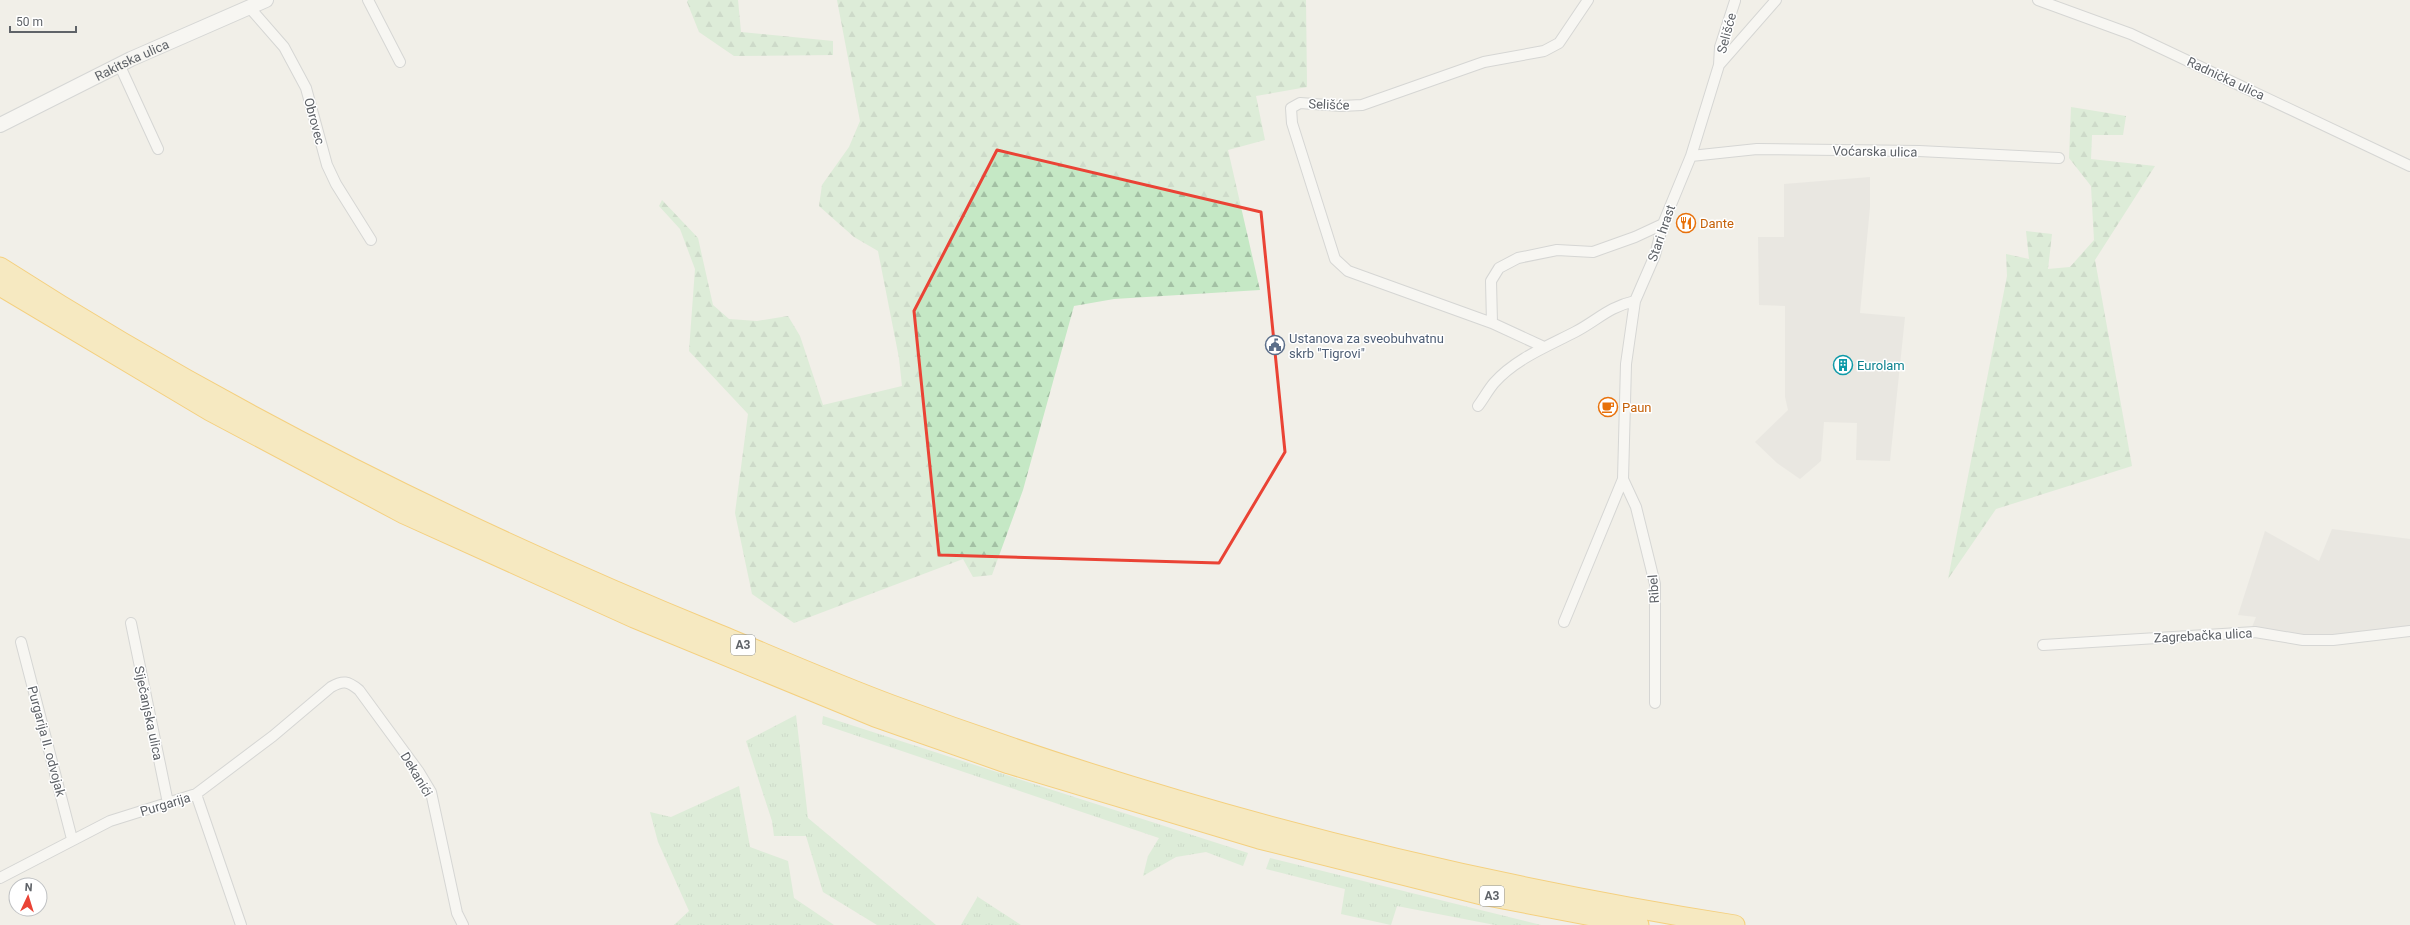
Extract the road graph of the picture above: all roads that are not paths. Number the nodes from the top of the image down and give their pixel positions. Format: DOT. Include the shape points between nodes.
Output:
graph roads {
  1 [pos="266,0"];
  2 [pos="368,0"];
  3 [pos="1588,0"];
  4 [pos="1735,0"];
  5 [pos="1776,0"];
  6 [pos="2038,0"];
  7 [pos="250,8"];
  8 [pos="400,62"];
  9 [pos="119,64"];
  10 [pos="1719,66"];
  11 [pos="0,125"];
  12 [pos="158,149"];
  13 [pos="1691,156"];
  14 [pos="2059,158"];
  15 [pos="2410,166"];
  16 [pos="1663,224"];
  17 [pos="371,240"];
  18 [pos="0,267"];
  19 [pos="0,286"];
  20 [pos="1635,301"];
  21 [pos="1492,323"];
  22 [pos="1544,347"];
  23 [pos="1478,406"];
  24 [pos="1623,480"];
  25 [pos="1564,622"];
  26 [pos="131,623"];
  27 [pos="2410,631"];
  28 [pos="21,642"];
  29 [pos="2044,645"];
  30 [pos="331,687"];
  31 [pos="1656,703"];
  32 [pos="196,794"];
  33 [pos="168,803"];
  34 [pos="72,839"];
  35 [pos="0,878"];
  36 [pos="241,925"];
  37 [pos="463,925"];
  38 [pos="1639,925"];
  39 [pos="1735,925"];
  1 -- 7 [label="street, Rakitska ulica"];
  2 -- 8 [label="street"];
  3 -- 21 [label="street, Selišće" via="1559,43 1544,51 1484,62 1362,104 1341,106 1300,103 1291,108 1292,123 1336,259 1348,271"];
  4 -- 10 [label="street, Selišće" via="1720,46"];
  5 -- 10 [label="street, Stari hrast"];
  6 -- 15 [label="street, Radnička ulica" via="2131,34"];
  7 -- 9 [label="street, Rakitska ulica"];
  7 -- 17 [label="street, Obrovec" via="284,48 302,82 327,165"];
  9 -- 11 [label="street, Rakitska ulica"];
  9 -- 12 [label="street"];
  10 -- 13 [label="street, Stari hrast"];
  13 -- 14 [label="street, Voćarska ulica" via="1764,149 1919,151"];
  13 -- 16 [label="street, Stari hrast"];
  16 -- 20 [label="street, Stari hrast" via="1655,255"];
  16 -- 21 [label="street" via="1635,238 1593,252 1557,250 1518,258 1499,268 1492,281"];
  18 -- 39 [label="highway, A3" via="207,390 300,442 412,499 640,602 889,704 1156,793 1380,854 1636,909"];
  19 -- 38 [label="highway, A3" via="210,411 404,514 634,618 874,717 1008,764 1259,839 1482,895"];
  20 -- 22 [label="street" via="1617,306 1576,332"];
  20 -- 24 [label="street, Ribel" via="1626,364"];
  21 -- 22 [label="street"];
  22 -- 23 [label="street" via="1495,382"];
  24 -- 25 [label="street, Ribel"];
  24 -- 31 [label="street, Ribel" via="1636,507 1655,584"];
  26 -- 33 [label="street, Siječanjska ulica"];
  27 -- 29 [label="street, Zagrebačka ulica" via="2333,640 2303,640 2255,632"];
  28 -- 34 [label="street, Purgarija II. odvojak"];
  30 -- 32 [label="street, Purgarija" via="273,736"];
  30 -- 37 [label="street, Dekanići" via="340,681 349,682 359,690 431,792 457,913"];
  32 -- 33 [label="street, Purgarija"];
  32 -- 36 [label="street"];
  33 -- 34 [label="street, Purgarija" via="110,820"];
  34 -- 35 [label="street, Purgarija"];
}
